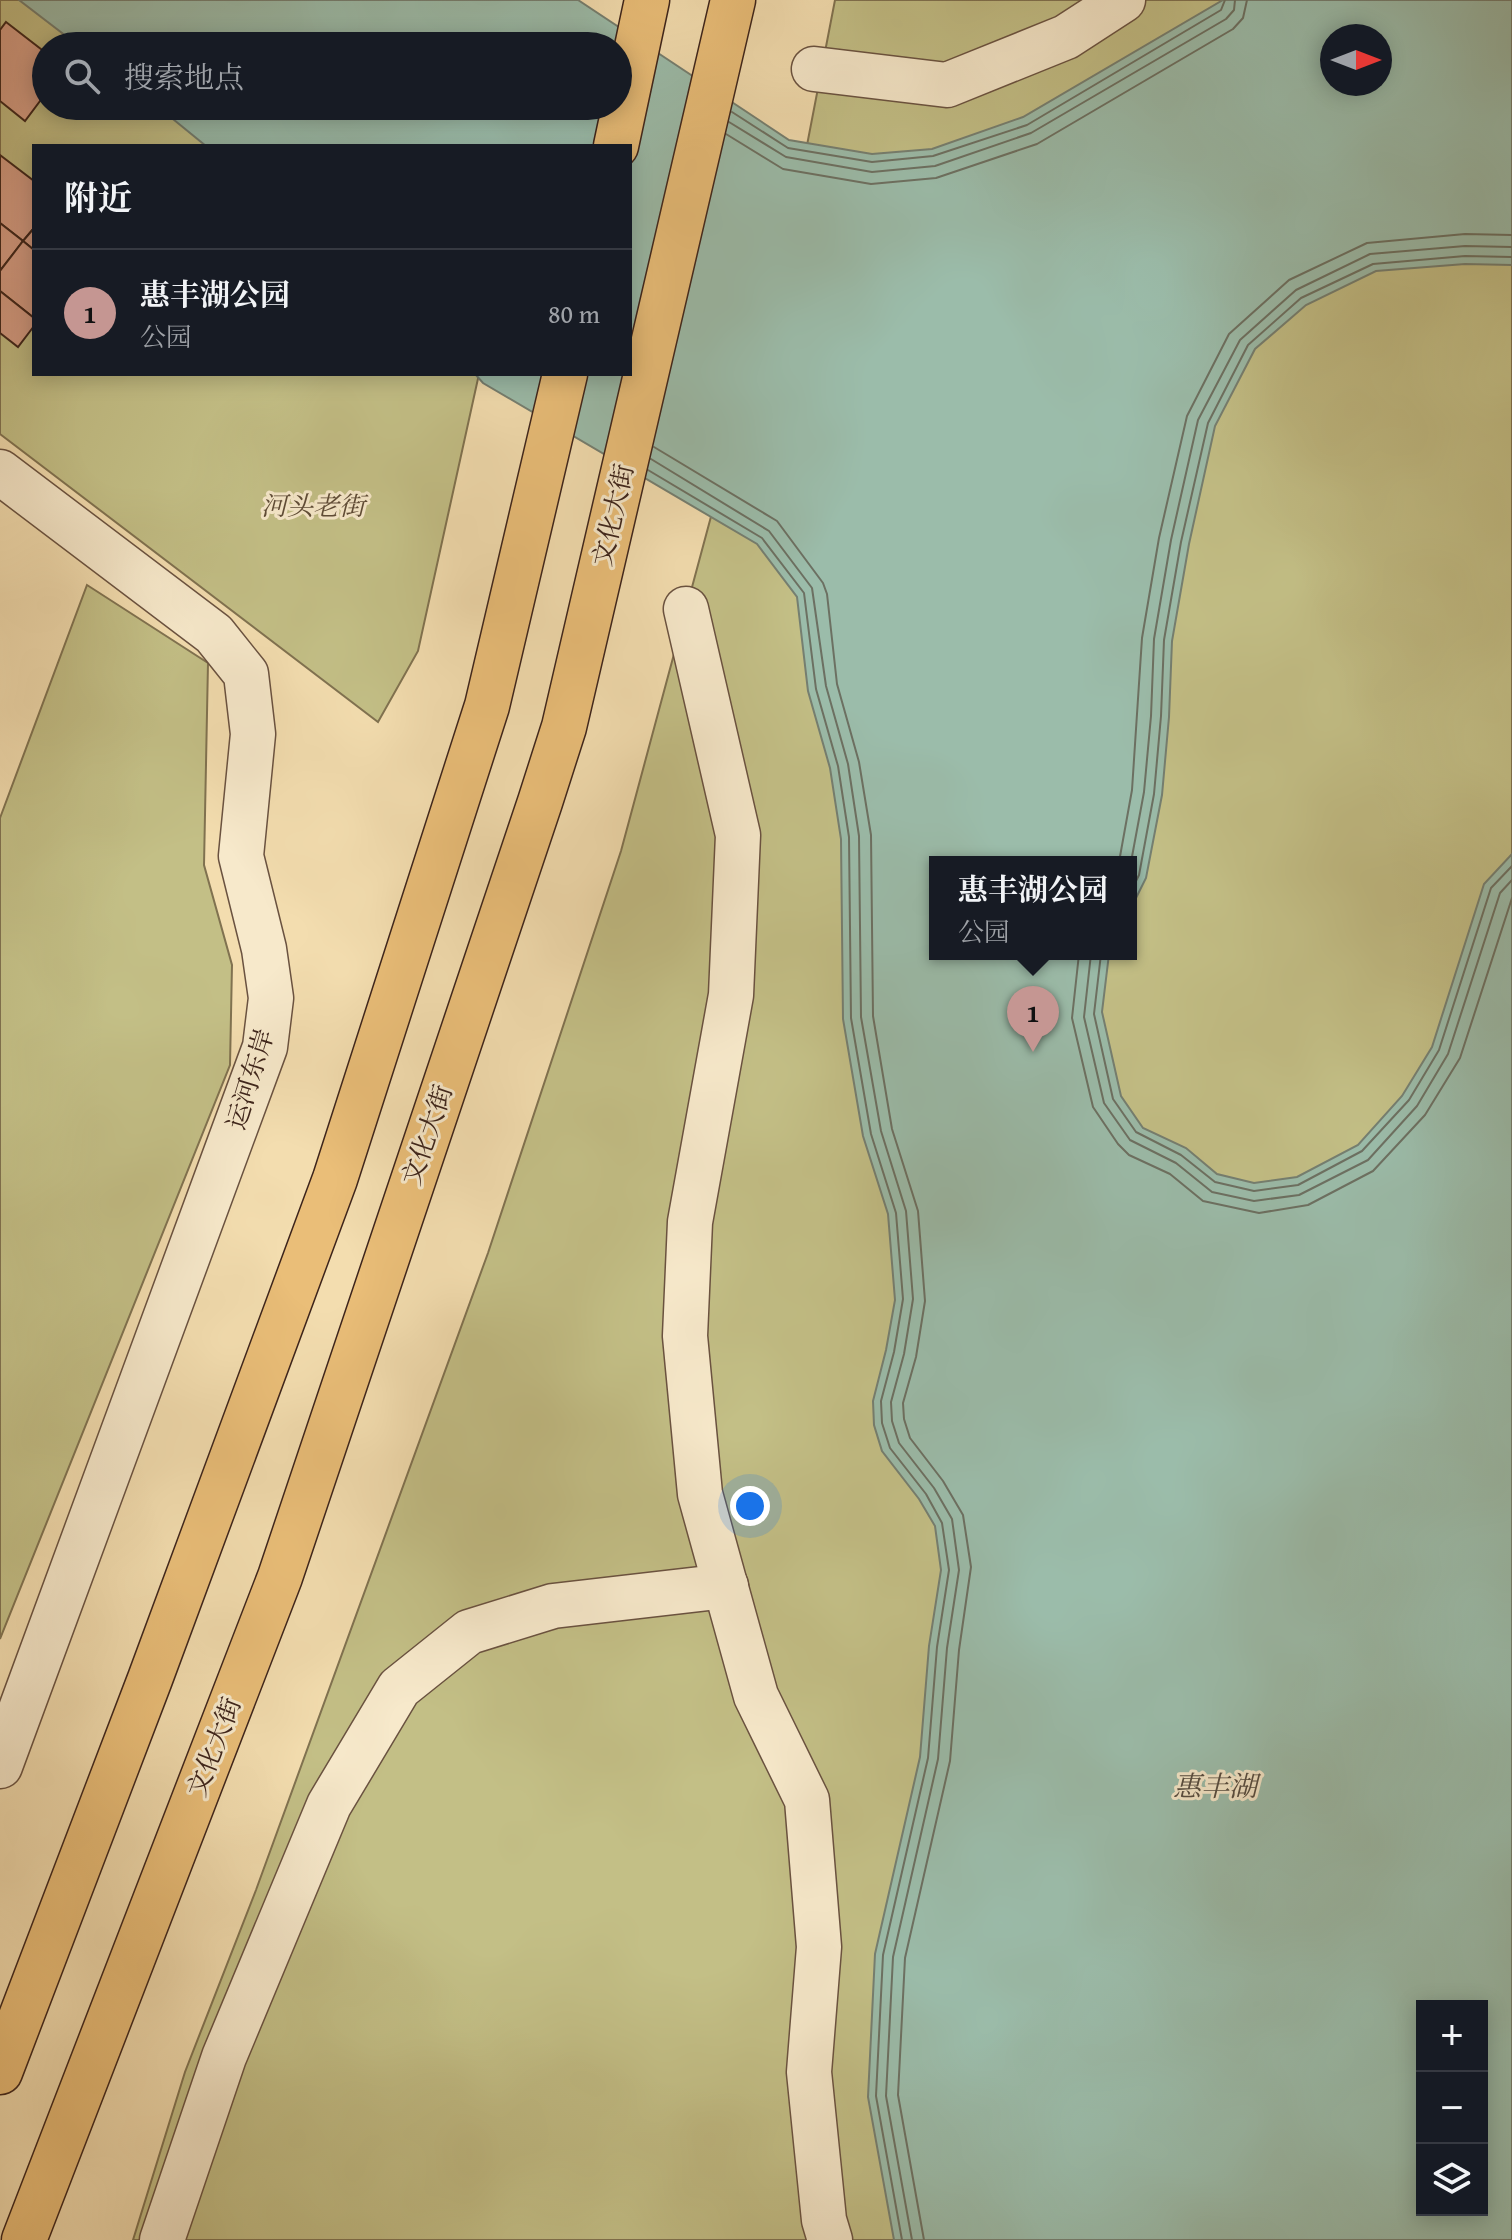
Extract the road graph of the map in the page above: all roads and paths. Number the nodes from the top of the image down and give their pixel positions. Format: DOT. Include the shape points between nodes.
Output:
graph roads {
  1 [pos="647,0"];
  2 [pos="733,0"];
  3 [pos="1123,0"];
  4 [pos="814,69"];
  5 [pos="632,71"];
  6 [pos="622,120"];
  7 [pos="616,144"];
  8 [pos="565,376"];
  9 [pos="0,472"];
  10 [pos="686,609"];
  11 [pos="726,1586"];
  12 [pos="0,1766"];
  13 [pos="0,2072"];
  14 [pos="24,2240"];
  15 [pos="162,2240"];
  16 [pos="830,2240"];
  1 -- 5 [label="main road"];
  2 -- 14 [label="main road, 文化大街" via="564,727 280,1577"];
  3 -- 4 [label="street" via="1066,37 947,85"];
  6 -- 7 [label="main road"];
  8 -- 13 [label="main road" via="487,706 335,1179"];
  9 -- 12 [label="street, 运河东岸" via="214,634 246,674 253,734 241,856 271,998 265,1047"];
  10 -- 11 [label="street" via="738,835 731,995 690,1222 685,1336 700,1494"];
  11 -- 15 [label="street" via="553,1606 469,1632 399,1688 329,1805 224,2057"];
  11 -- 16 [label="street" via="756,1696 807,1800 819,1947 809,2072"];
}
